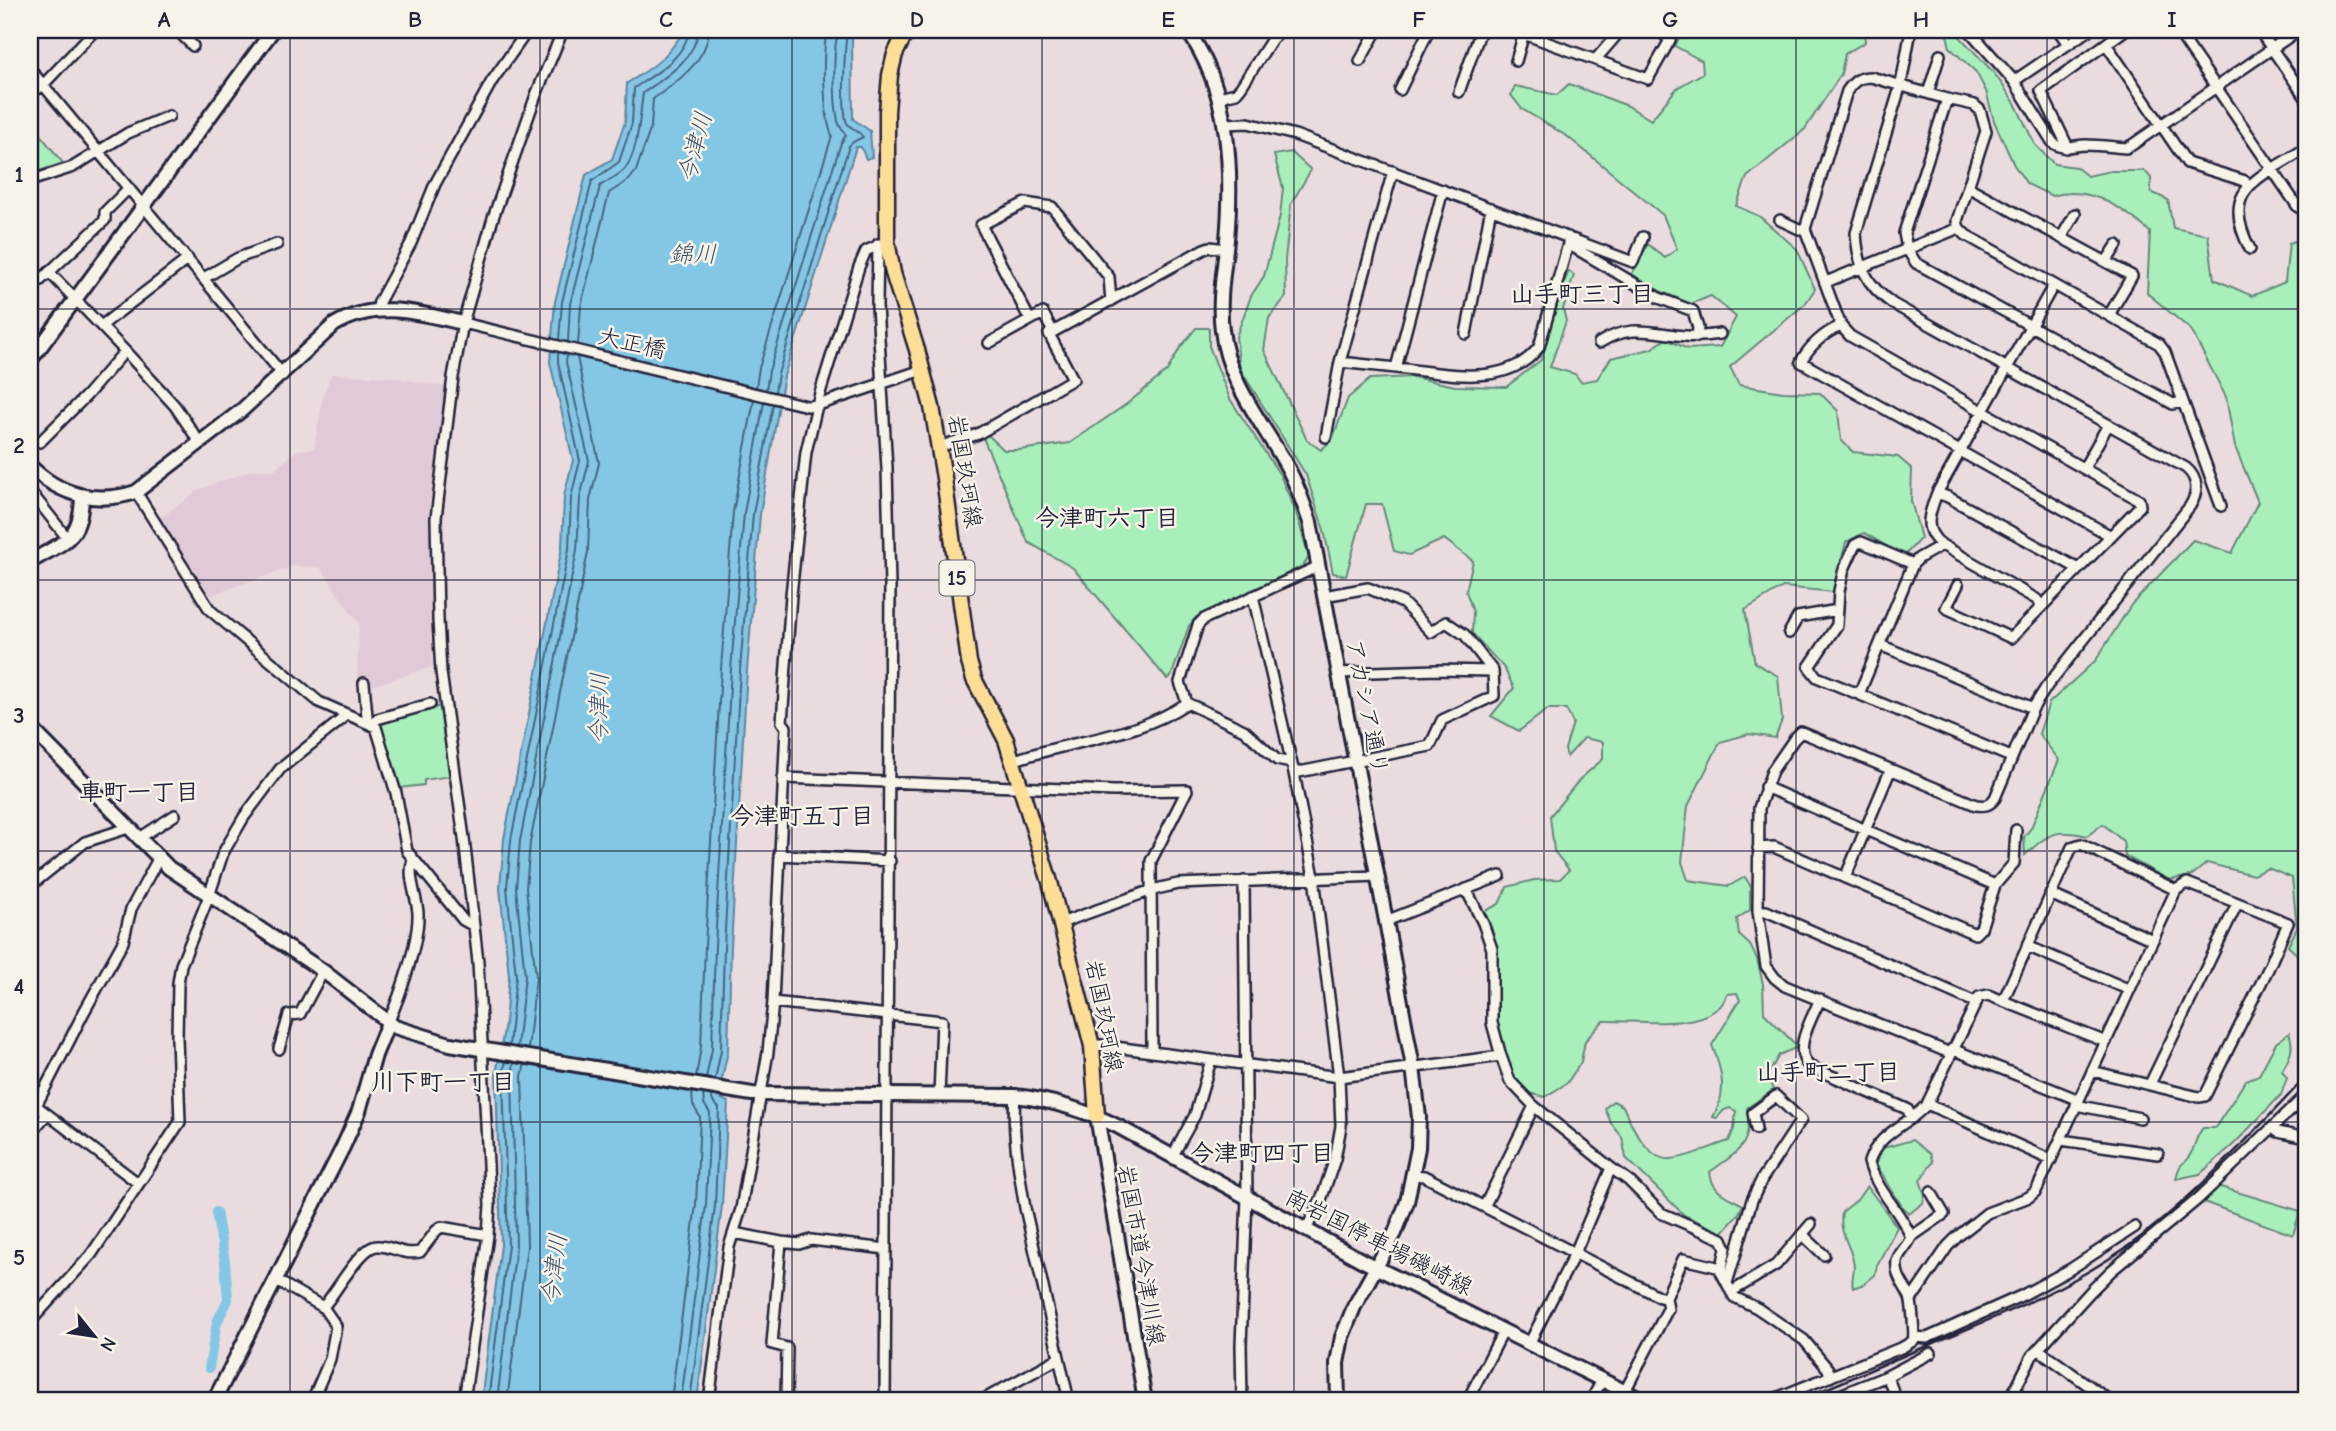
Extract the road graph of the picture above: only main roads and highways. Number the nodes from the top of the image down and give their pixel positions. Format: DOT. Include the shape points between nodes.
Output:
graph roads {
  1 [pos="907,30"];
  2 [pos="1097,1116"];
  1 -- 2 [label="main road, 岩国玖珂線 / 15" via="890,75 882,243 922,370 939,447 969,662 1006,740 1061,923 1092,1046"];
}
